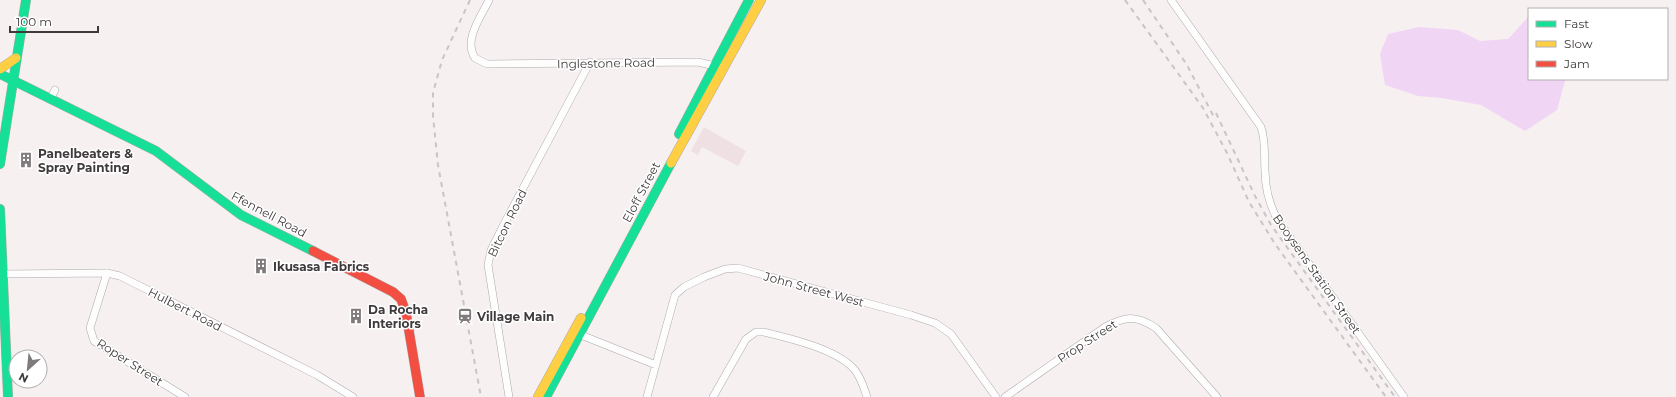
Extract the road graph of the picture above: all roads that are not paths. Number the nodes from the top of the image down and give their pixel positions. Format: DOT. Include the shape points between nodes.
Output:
graph roads {
  1 [pos="26,0"];
  2 [pos="489,0"];
  3 [pos="749,0"];
  4 [pos="761,0"];
  5 [pos="1171,0"];
  6 [pos="16,58"];
  7 [pos="590,62"];
  8 [pos="720,68"];
  9 [pos="0,69"];
  10 [pos="0,74"];
  11 [pos="13,81"];
  12 [pos="55,90"];
  13 [pos="50,99"];
  14 [pos="0,164"];
  15 [pos="0,209"];
  16 [pos="107,273"];
  17 [pos="4,274"];
  18 [pos="577,334"];
  19 [pos="656,365"];
  20 [pos="8,397"];
  21 [pos="185,397"];
  22 [pos="353,397"];
  23 [pos="420,397"];
  24 [pos="509,397"];
  25 [pos="538,397"];
  26 [pos="546,397"];
  27 [pos="647,397"];
  28 [pos="713,397"];
  29 [pos="867,397"];
  30 [pos="996,397"];
  31 [pos="1005,397"];
  32 [pos="1217,397"];
  33 [pos="1404,397"];
  1 -- 6 [label="street"];
  2 -- 7 [label="street, Inglestone Road" via="476,26 470,46 475,58 487,64"];
  3 -- 8 [label="street, Eloff Street"];
  4 -- 8 [label="street, Eloff Street"];
  5 -- 33 [label="street, Booysens Station Street" via="1261,127 1265,145 1266,191 1277,219"];
  6 -- 9 [label="street" via="8,66"];
  6 -- 11 [label="street"];
  7 -- 8 [label="street, Inglestone Road" via="698,62"];
  7 -- 24 [label="street, Bitcon Road" via="488,259"];
  8 -- 18 [label="street, Eloff Street"];
  10 -- 11 [label="street, Ffennell Road"];
  11 -- 13 [label="street, Ffennell Road"];
  11 -- 14 [label="street"];
  12 -- 13 [label="street"];
  13 -- 23 [label="street, Ffennell Road" via="156,151 241,215 393,292 401,299 406,313"];
  15 -- 17 [label="street"];
  16 -- 17 [label="street, Hulbert Road"];
  16 -- 21 [label="street, Roper Street" via="90,328 94,341"];
  16 -- 22 [label="street, Hulbert Road" via="120,276 310,372"];
  17 -- 20 [label="street"];
  18 -- 19 [label="street"];
  18 -- 25 [label="street, Eloff Street"];
  18 -- 26 [label="street, Eloff Street"];
  19 -- 27 [label="street, John Street West"];
  19 -- 30 [label="street, John Street West" via="671,307 679,290 725,269 738,268 936,323 955,339"];
  28 -- 29 [label="street" via="746,339 756,332 813,345 846,363 854,368 859,376"];
  31 -- 32 [label="street, Prop Street" via="1105,327 1128,318 1146,321 1156,328"];
}
